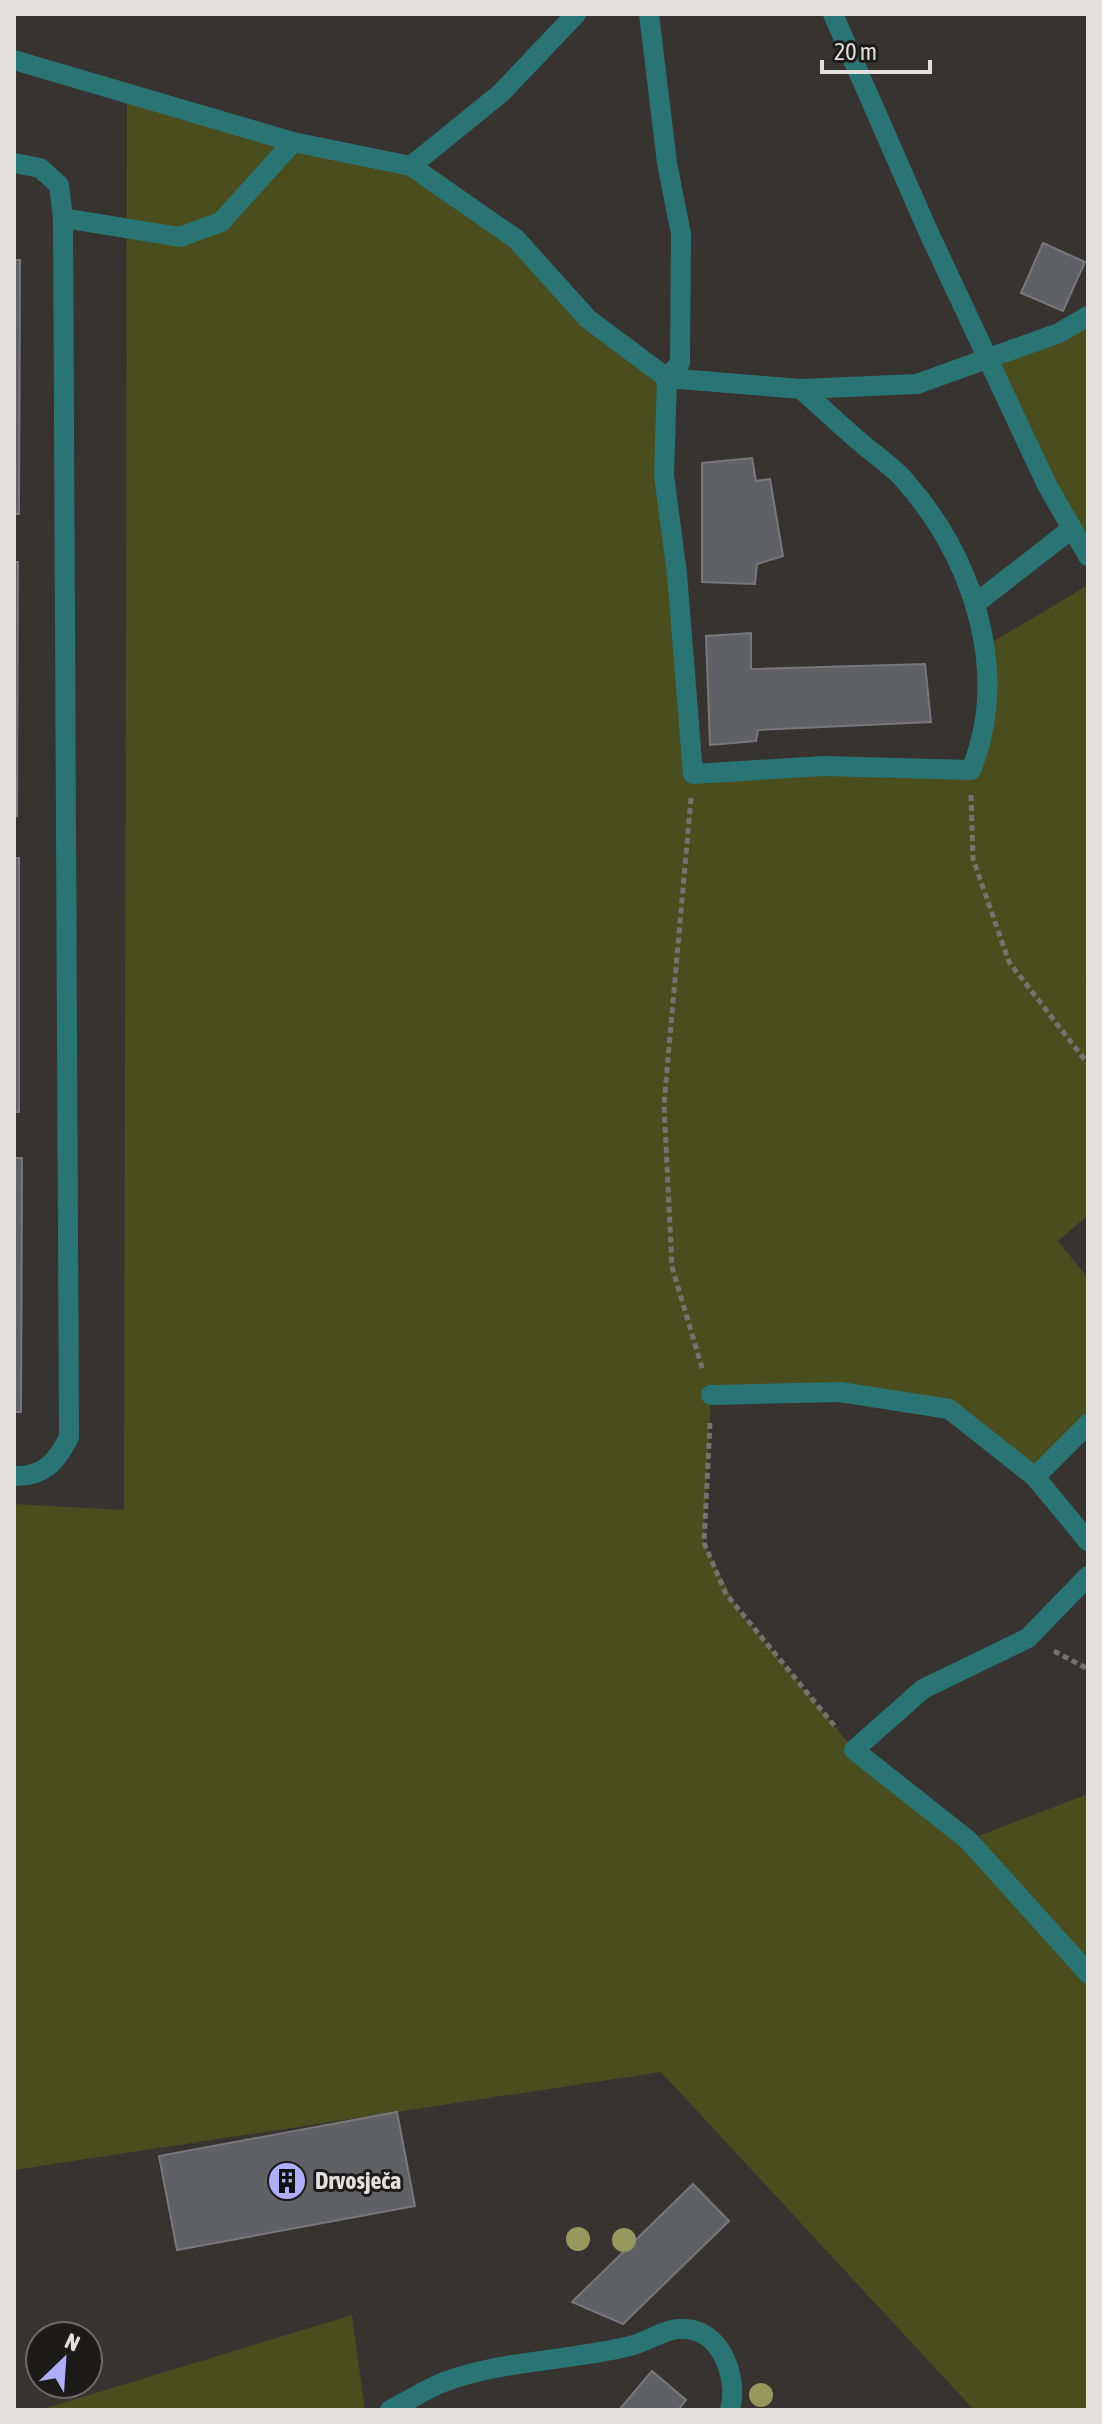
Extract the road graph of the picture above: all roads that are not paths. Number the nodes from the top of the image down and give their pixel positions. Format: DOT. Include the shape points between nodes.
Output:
graph roads {
  1 [pos="576,14"];
  2 [pos="649,14"];
  3 [pos="833,14"];
  4 [pos="14,60"];
  5 [pos="293,142"];
  6 [pos="14,163"];
  7 [pos="411,166"];
  8 [pos="63,218"];
  9 [pos="1088,316"];
  10 [pos="989,360"];
  11 [pos="667,378"];
  12 [pos="801,389"];
  13 [pos="1070,530"];
  14 [pos="1088,556"];
  15 [pos="975,604"];
  16 [pos="711,1395"];
  17 [pos="1088,1424"];
  18 [pos="14,1476"];
  19 [pos="1035,1477"];
  20 [pos="1088,1541"];
  21 [pos="1088,1576"];
  22 [pos="1088,1973"];
  23 [pos="390,2410"];
  24 [pos="730,2410"];
  1 -- 7 [label="street" via="501,93"];
  2 -- 11 [label="street" via="681,234 680,363"];
  3 -- 10 [label="street"];
  4 -- 5 [label="street"];
  5 -- 7 [label="street"];
  5 -- 8 [label="street" via="221,222 180,237"];
  6 -- 8 [label="street" via="40,168 59,185"];
  7 -- 11 [label="street" via="516,239 588,319"];
  8 -- 18 [label="street" via="69,1437 50,1468 28,1477"];
  9 -- 10 [label="street"];
  10 -- 12 [label="street" via="917,384"];
  10 -- 13 [label="street"];
  11 -- 12 [label="street"];
  11 -- 15 [label="street" via="664,475 693,774 823,766 971,770 984,738 986,646"];
  12 -- 15 [label="street" via="904,479 946,536"];
  13 -- 14 [label="street"];
  13 -- 15 [label="street"];
  16 -- 19 [label="street" via="840,1392 949,1409"];
  17 -- 19 [label="street"];
  19 -- 20 [label="street"];
  21 -- 22 [label="street" via="1028,1638 923,1689 854,1750 968,1840"];
  23 -- 24 [label="street" via="443,2382 480,2372 634,2346 661,2331 695,2330 724,2354 735,2394"];
}
